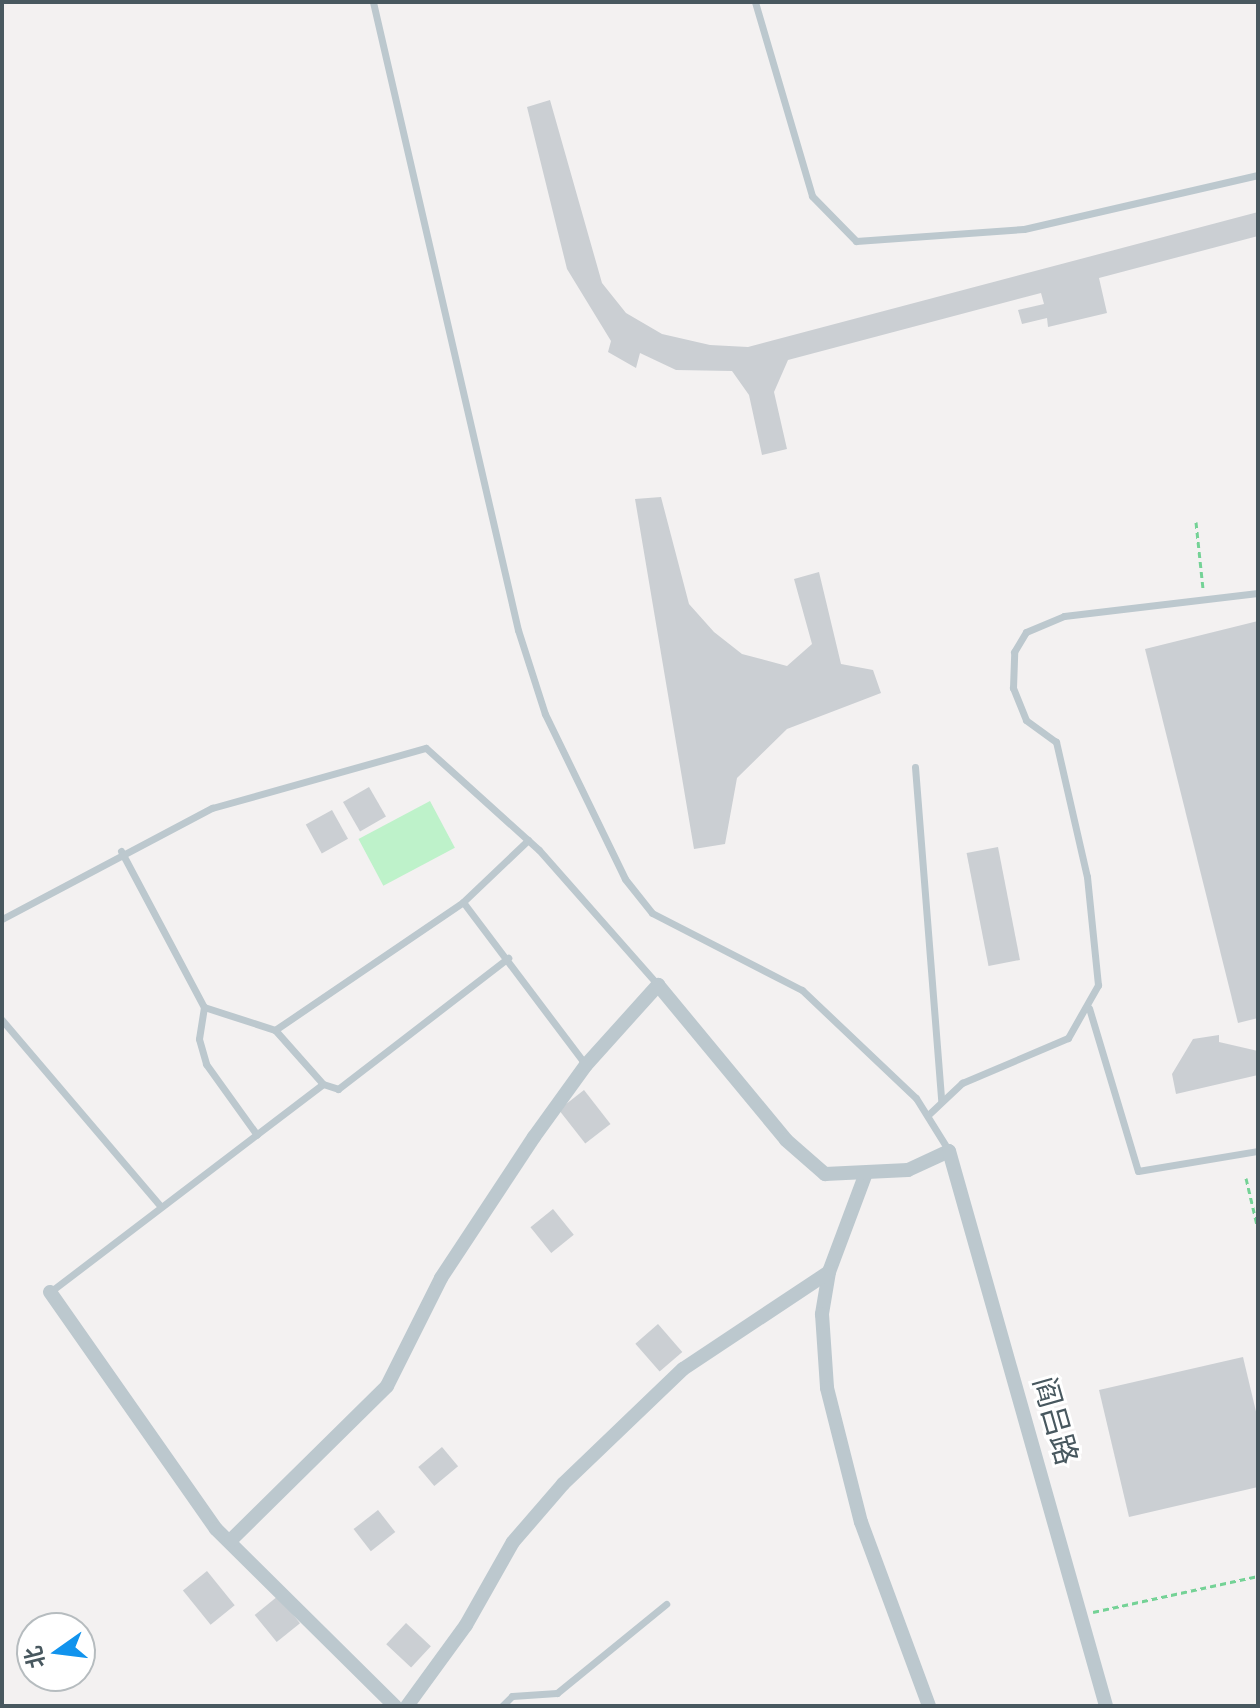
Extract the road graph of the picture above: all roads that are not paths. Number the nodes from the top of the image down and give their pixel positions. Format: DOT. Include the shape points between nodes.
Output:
graph roads {
  1 [pos="373,2"];
  2 [pos="755,2"];
  3 [pos="1258,175"];
  4 [pos="1258,593"];
  5 [pos="915,767"];
  6 [pos="528,840"];
  7 [pos="121,851"];
  8 [pos="463,902"];
  9 [pos="2,919"];
  10 [pos="508,958"];
  11 [pos="658,985"];
  12 [pos="204,1007"];
  13 [pos="1089,1008"];
  14 [pos="2,1020"];
  15 [pos="275,1030"];
  16 [pos="586,1065"];
  17 [pos="323,1084"];
  18 [pos="941,1100"];
  19 [pos="928,1115"];
  20 [pos="257,1135"];
  21 [pos="949,1151"];
  22 [pos="1258,1151"];
  23 [pos="871,1173"];
  24 [pos="161,1207"];
  25 [pos="829,1272"];
  26 [pos="50,1292"];
  27 [pos="231,1540"];
  28 [pos="666,1604"];
  29 [pos="395,1706"];
  30 [pos="407,1706"];
  31 [pos="502,1706"];
  32 [pos="928,1706"];
  33 [pos="1106,1706"];
  1 -- 19 [label="lane" via="518,630 545,714 625,879 652,913 802,990"];
  2 -- 3 [label="lane" via="812,196 856,241 1024,229"];
  4 -- 13 [label="lane" via="1205,604 1064,616 1026,632 1014,652 1013,688 1026,720 1056,742 1087,877 1101,963"];
  5 -- 18 [label="lane"];
  6 -- 7 [label="lane" via="426,748 212,808"];
  6 -- 8 [label="lane"];
  6 -- 11 [label="lane"];
  7 -- 9 [label="lane"];
  7 -- 12 [label="lane"];
  8 -- 10 [label="lane"];
  8 -- 15 [label="lane"];
  10 -- 16 [label="lane"];
  10 -- 17 [label="lane" via="338,1089"];
  11 -- 16 [label="street"];
  11 -- 23 [label="street" via="786,1140 825,1174"];
  12 -- 15 [label="lane"];
  12 -- 20 [label="lane" via="206,1064"];
  13 -- 18 [label="lane" via="1068,1038 962,1083"];
  13 -- 22 [label="lane" via="1138,1171"];
  14 -- 24 [label="lane"];
  15 -- 17 [label="lane"];
  16 -- 27 [label="street" via="441,1278 387,1386"];
  17 -- 20 [label="lane"];
  18 -- 19 [label="lane"];
  19 -- 21 [label="lane"];
  20 -- 24 [label="lane"];
  21 -- 23 [label="street" via="908,1170"];
  21 -- 33 [label="street, 阎吕路"];
  23 -- 25 [label="street"];
  24 -- 26 [label="lane"];
  25 -- 30 [label="street" via="683,1369 563,1484 513,1542 466,1625"];
  25 -- 32 [label="street" via="823,1347 836,1433 897,1637"];
  26 -- 27 [label="street"];
  27 -- 29 [label="street"];
  28 -- 31 [label="lane" via="557,1693 512,1696"];
}
